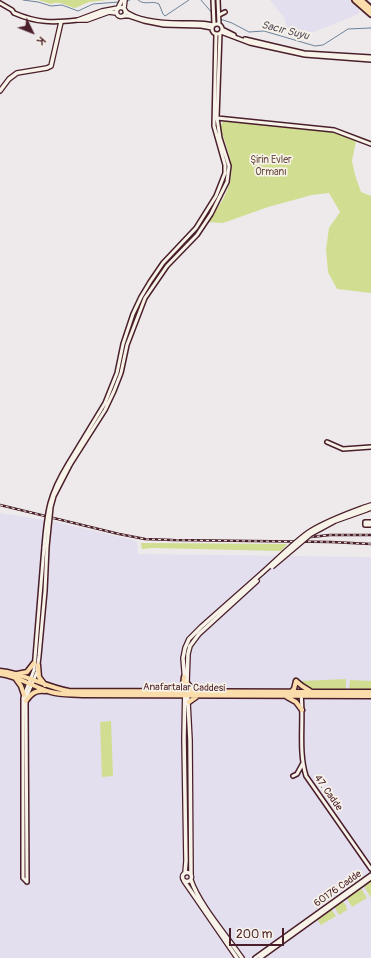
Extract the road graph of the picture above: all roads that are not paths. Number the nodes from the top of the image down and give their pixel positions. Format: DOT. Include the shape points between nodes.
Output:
graph roads {
  1 [pos="123,0"];
  2 [pos="213,0"];
  3 [pos="218,0"];
  4 [pos="354,0"];
  5 [pos="361,0"];
  6 [pos="0,3"];
  7 [pos="118,8"];
  8 [pos="124,9"];
  9 [pos="371,9"];
  10 [pos="225,12"];
  11 [pos="116,13"];
  12 [pos="371,14"];
  13 [pos="219,15"];
  14 [pos="123,16"];
  15 [pos="78,20"];
  16 [pos="60,22"];
  17 [pos="219,22"];
  18 [pos="213,26"];
  19 [pos="219,32"];
  20 [pos="371,59"];
  21 [pos="0,91"];
  22 [pos="218,118"];
  23 [pos="371,144"];
  24 [pos="327,442"];
  25 [pos="371,448"];
  26 [pos="69,465"];
  27 [pos="371,506"];
  28 [pos="263,574"];
  29 [pos="36,664"];
  30 [pos="0,671"];
  31 [pos="0,674"];
  32 [pos="16,675"];
  33 [pos="184,677"];
  34 [pos="31,682"];
  35 [pos="187,683"];
  36 [pos="45,685"];
  37 [pos="49,691"];
  38 [pos="178,691"];
  39 [pos="291,692"];
  40 [pos="312,692"];
  41 [pos="371,692"];
  42 [pos="186,694"];
  43 [pos="197,694"];
  44 [pos="301,694"];
  45 [pos="24,695"];
  46 [pos="371,696"];
  47 [pos="287,697"];
  48 [pos="26,701"];
  49 [pos="189,702"];
  50 [pos="302,710"];
  51 [pos="303,761"];
  52 [pos="293,776"];
  53 [pos="371,869"];
  54 [pos="185,873"];
  55 [pos="371,875"];
  56 [pos="191,877"];
  57 [pos="371,878"];
  58 [pos="184,880"];
  59 [pos="237,958"];
  60 [pos="242,958"];
  61 [pos="255,958"];
  62 [pos="260,958"];
  1 -- 7 [label="main road"];
  1 -- 8 [label="main road"];
  2 -- 18 [label="street"];
  3 -- 13 [label="street"];
  4 -- 12 [label="highway"];
  5 -- 9 [label="highway"];
  6 -- 16 [label="street" via="36,21"];
  7 -- 8 [label="main road"];
  7 -- 11 [label="main road"];
  7 -- 15 [label="main road"];
  8 -- 14 [label="main road"];
  8 -- 18 [label="street" via="134,16 146,19"];
  10 -- 13 [label="street"];
  11 -- 14 [label="main road"];
  11 -- 15 [label="main road" via="110,12 87,20"];
  13 -- 17 [label="street"];
  14 -- 18 [label="street" via="164,25"];
  15 -- 16 [label="street"];
  16 -- 21 [label="main road" via="51,66 17,73"];
  17 -- 18 [label="street"];
  17 -- 19 [label="street"];
  18 -- 19 [label="street" via="213,32"];
  19 -- 20 [label="street" via="250,43 304,55"];
  19 -- 22 [label="street"];
  19 -- 26 [label="street" via="214,126 225,173 216,196 199,223 163,264 141,297 133,314 117,373 105,403"];
  22 -- 23 [label="street" via="334,130"];
  22 -- 26 [label="street" via="220,138 229,166 225,188 197,234 167,266 145,298 127,345 114,391"];
  24 -- 25 [label="street" via="343,449"];
  26 -- 29 [label="street, bridge" via="51,507"];
  27 -- 28 [label="main road, bridge" via="311,534"];
  28 -- 33 [label="main road" via="189,639 183,658"];
  28 -- 35 [label="main road" via="193,641 188,654"];
  29 -- 32 [label="main road" via="27,672"];
  29 -- 34 [label="street"];
  29 -- 36 [label="main road" via="39,677"];
  30 -- 32 [label="main road, Anafartalar Caddesi"];
  31 -- 32 [label="main road, Anafartalar Caddesi"];
  32 -- 34 [label="main road, Anafartalar Caddesi"];
  32 -- 45 [label="main road"];
  33 -- 38 [label="main road"];
  33 -- 42 [label="main road"];
  34 -- 36 [label="main road, Anafartalar Caddesi"];
  34 -- 37 [label="main road, Anafartalar Caddesi"];
  34 -- 45 [label="street"];
  34 -- 48 [label="street"];
  35 -- 42 [label="main road"];
  35 -- 43 [label="main road"];
  36 -- 38 [label="main road, Anafartalar Caddesi" via="69,691"];
  37 -- 42 [label="main road, Anafartalar Caddesi" via="82,695"];
  37 -- 48 [label="main road" via="34,692"];
  38 -- 42 [label="main road, Anafartalar Caddesi"];
  39 -- 40 [label="main road" via="296,681"];
  39 -- 43 [label="main road, Anafartalar Caddesi"];
  39 -- 44 [label="main road, Anafartalar Caddesi"];
  40 -- 41 [label="main road, Anafartalar Caddesi"];
  40 -- 44 [label="main road, Anafartalar Caddesi"];
  42 -- 43 [label="main road, Anafartalar Caddesi"];
  42 -- 49 [label="main road"];
  42 -- 54 [label="main road"];
  43 -- 47 [label="main road, Anafartalar Caddesi"];
  43 -- 49 [label="main road"];
  44 -- 46 [label="main road, Anafartalar Caddesi"];
  44 -- 47 [label="main road, Anafartalar Caddesi"];
  44 -- 50 [label="street, 47. Cadde"];
  45 -- 48 [label="street" via="23,878 27,882"];
  47 -- 50 [label="main road" via="296,702"];
  49 -- 56 [label="main road"];
  50 -- 51 [label="street, 47. Cadde"];
  51 -- 52 [label="street"];
  51 -- 53 [label="street, 47. Cadde" via="308,779"];
  54 -- 56 [label="main road" via="189,873"];
  54 -- 58 [label="main road" via="182,876"];
  55 -- 61 [label="street, 60176 Cadde"];
  56 -- 58 [label="main road" via="187,882"];
  56 -- 60 [label="main road" via="195,890 206,908"];
  57 -- 62 [label="street"];
  58 -- 59 [label="main road"];
}
